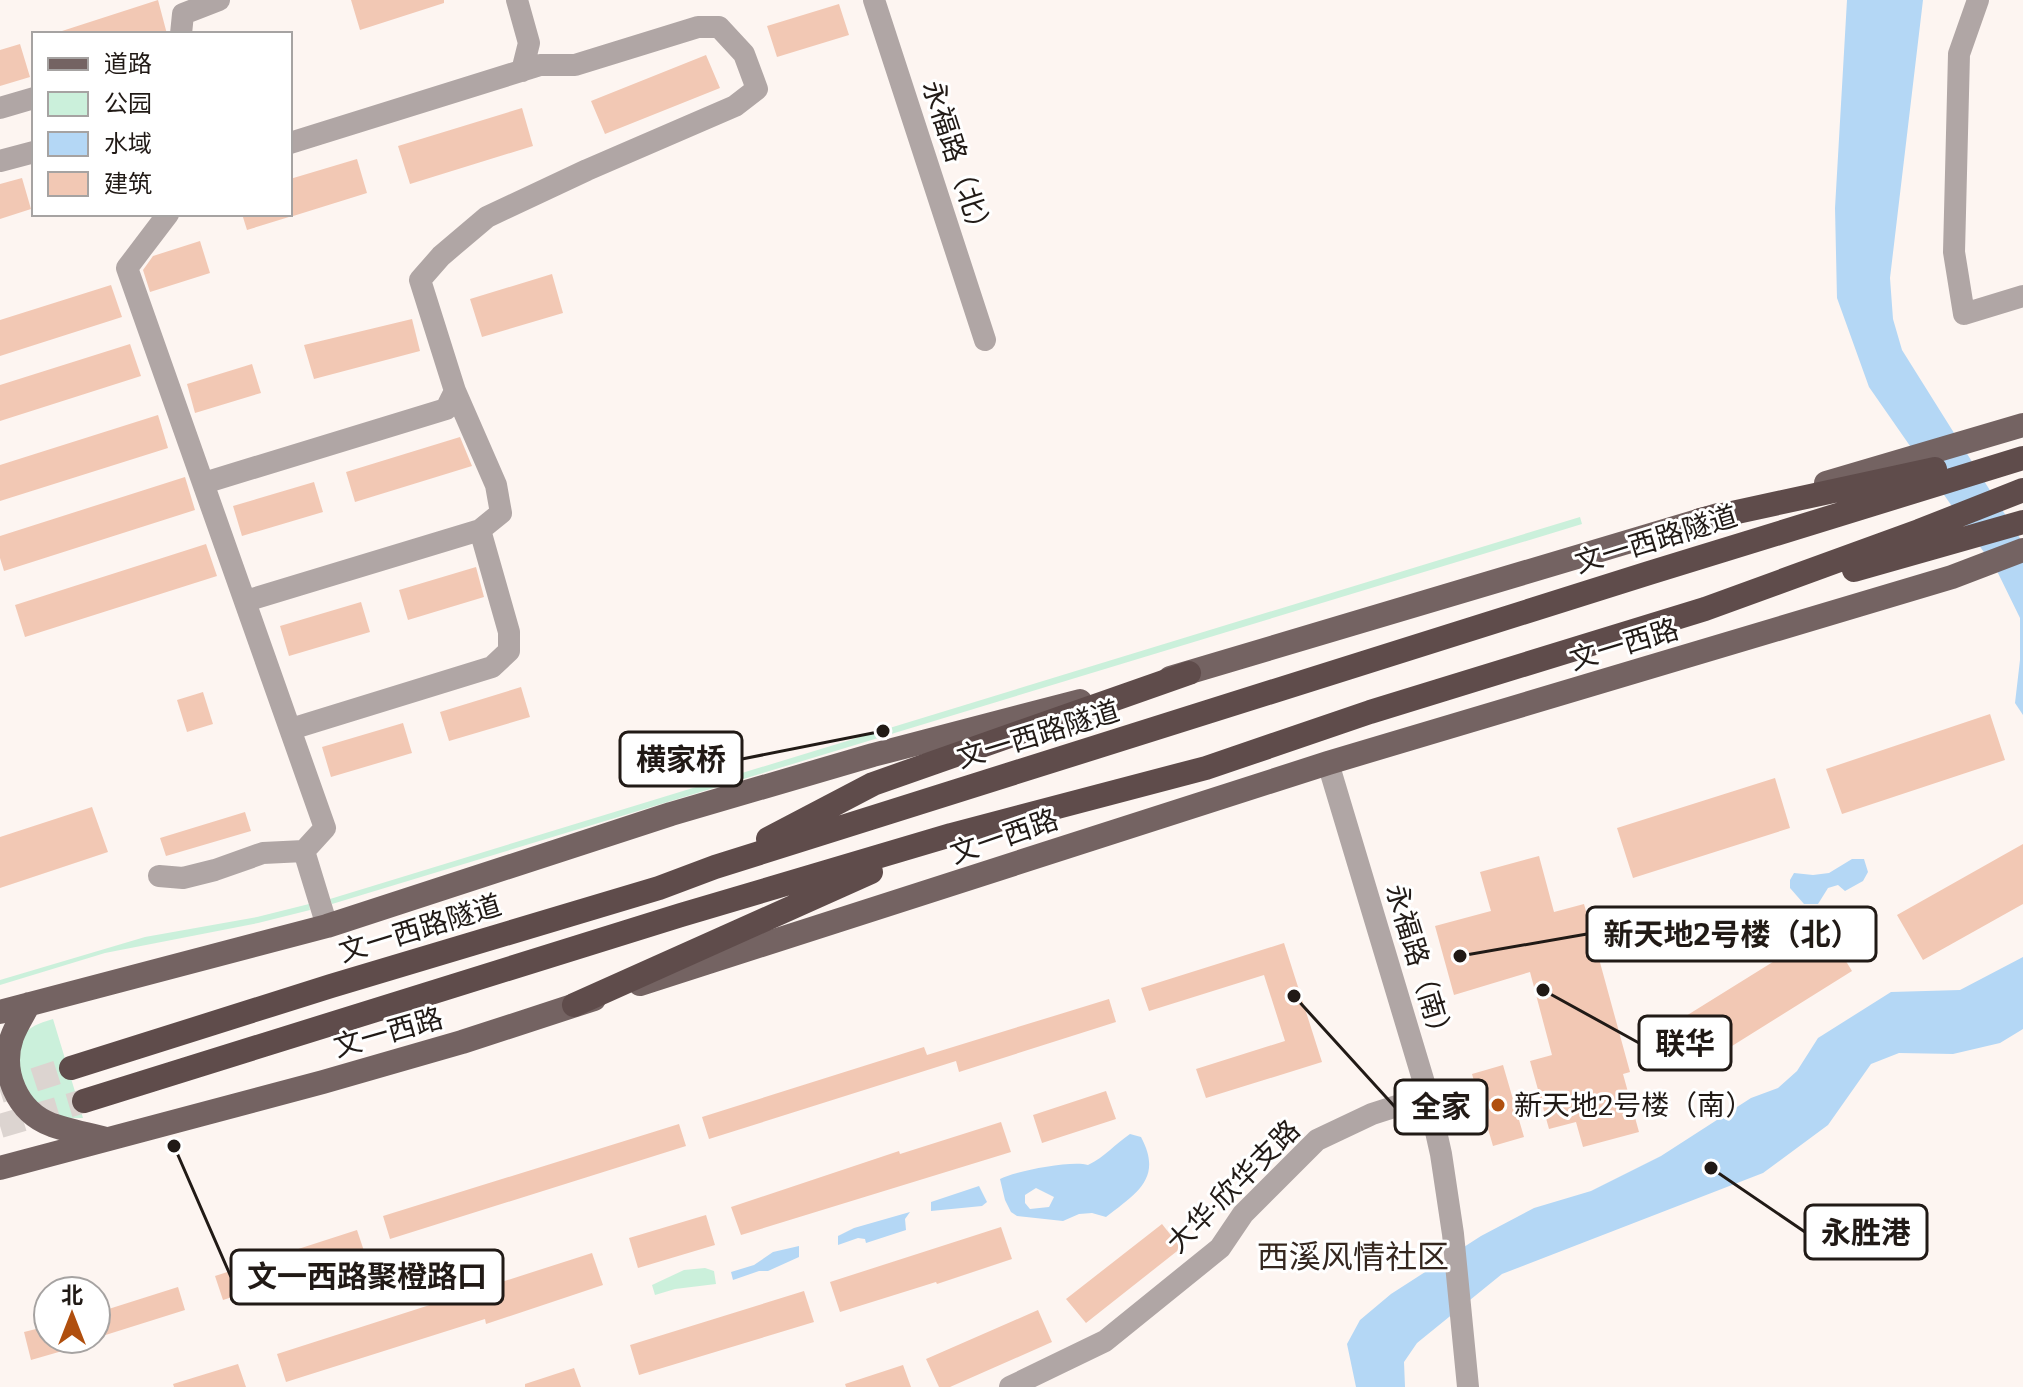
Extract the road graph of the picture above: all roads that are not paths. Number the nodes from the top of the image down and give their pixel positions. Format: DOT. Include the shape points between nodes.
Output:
graph roads {
  1 [pos="219,0"];
  2 [pos="517,0"];
  3 [pos="874,0"];
  4 [pos="1978,0"];
  5 [pos="181,32"];
  6 [pos="522,71"];
  7 [pos="32,99"];
  8 [pos="0,108"];
  9 [pos="292,142"];
  10 [pos="32,153"];
  11 [pos="0,161"];
  12 [pos="166,216"];
  13 [pos="2023,296"];
  14 [pos="985,340"];
  15 [pos="455,391"];
  16 [pos="2012,428"];
  17 [pos="2023,449"];
  18 [pos="2023,458"];
  19 [pos="1994,460"];
  20 [pos="1910,475"];
  21 [pos="204,483"];
  22 [pos="2020,491"];
  23 [pos="1700,520"];
  24 [pos="2023,522"];
  25 [pos="480,530"];
  26 [pos="1925,540"];
  27 [pos="2023,550"];
  28 [pos="246,601"];
  29 [pos="1189,673"];
  30 [pos="291,729"];
  31 [pos="1328,763"];
  32 [pos="951,835"];
  33 [pos="304,851"];
  34 [pos="715,867"];
  35 [pos="159,876"];
  36 [pos="327,926"];
  37 [pos="29,1004"];
  38 [pos="574,1005"];
  39 [pos="0,1012"];
  40 [pos="71,1068"];
  41 [pos="1428,1096"];
  42 [pos="84,1101"];
  43 [pos="108,1139"];
  44 [pos="0,1168"];
  45 [pos="1010,1387"];
  46 [pos="1468,1387"];
  1 -- 5 [label="street" via="183,14"];
  2 -- 6 [label="street" via="529,43"];
  3 -- 14 [label="street, 永福路（北）"];
  4 -- 13 [label="street" via="1959,54 1954,252 1964,314"];
  6 -- 9 [label="street"];
  6 -- 15 [label="street" via="575,65 698,27 719,27 744,54 757,89 735,106 487,217 441,256 420,280"];
  7 -- 8 [label="street"];
  10 -- 11 [label="street"];
  12 -- 21 [label="street" via="127,268"];
  15 -- 21 [label="street" via="446,409"];
  15 -- 25 [label="street" via="496,485 501,513"];
  16 -- 20 [label="main road"];
  17 -- 19 [label="highway"];
  18 -- 19 [label="highway, 文一西路隧道"];
  19 -- 20 [label="highway, 文一西路隧道"];
  20 -- 23 [label="highway"];
  20 -- 34 [label="highway, 文一西路隧道"];
  21 -- 28 [label="street"];
  22 -- 26 [label="highway"];
  23 -- 29 [label="main road"];
  24 -- 26 [label="highway"];
  25 -- 28 [label="street"];
  25 -- 30 [label="street" via="509,632 509,651 492,667"];
  26 -- 32 [label="highway" via="1206,768"];
  27 -- 31 [label="main road, 文一西路" via="1952,577"];
  28 -- 30 [label="street"];
  29 -- 34 [label="highway" via="873,784"];
  29 -- 36 [label="main road" via="671,814"];
  30 -- 33 [label="street" via="325,828"];
  31 -- 38 [label="main road, 文一西路"];
  31 -- 41 [label="street, 永福路（南）"];
  32 -- 38 [label="highway"];
  32 -- 42 [label="highway"];
  33 -- 35 [label="street" via="263,853 183,878"];
  33 -- 36 [label="street"];
  34 -- 40 [label="highway, 文一西路隧道"];
  36 -- 37 [label="main road"];
  37 -- 39 [label="main road"];
  37 -- 43 [label="main road" via="8,1053 15,1094 51,1125"];
  38 -- 43 [label="main road, 文一西路" via="462,1042"];
  41 -- 45 [label="street, 大华·欣华支路" via="1317,1140 1243,1214 1220,1248 1117,1332"];
  41 -- 46 [label="street, 永福路（南）" via="1453,1234"];
  43 -- 44 [label="main road, 文一西路"];
}
